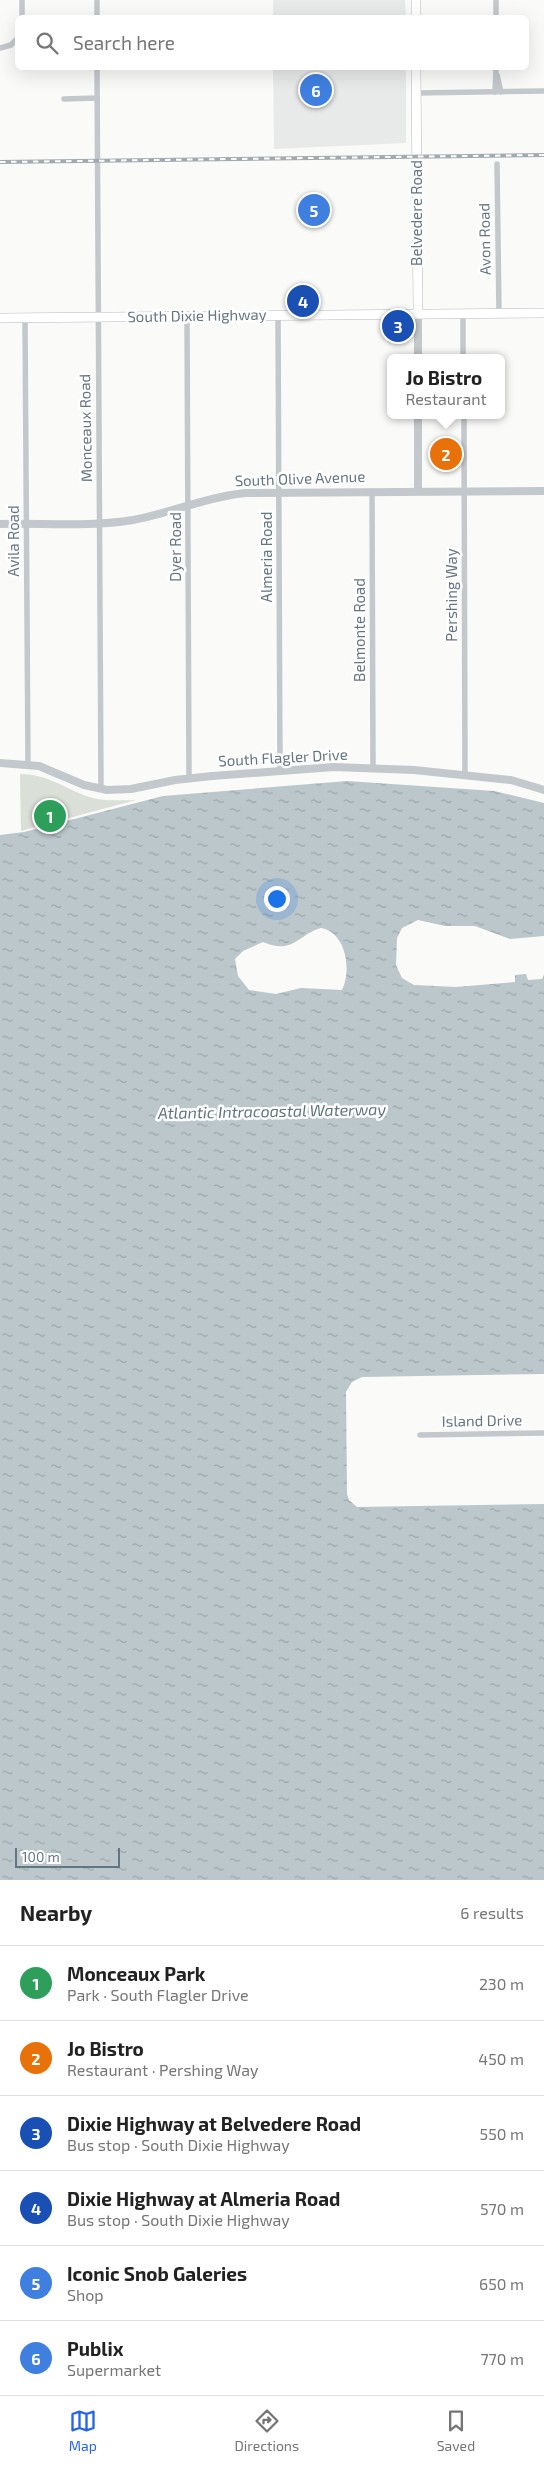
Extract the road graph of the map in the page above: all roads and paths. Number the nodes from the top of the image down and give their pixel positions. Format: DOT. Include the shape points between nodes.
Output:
graph roads {
  1 [pos="22,0"];
  2 [pos="97,0"];
  3 [pos="416,0"];
  4 [pos="496,0"];
  5 [pos="22,15"];
  6 [pos="97,15"];
  7 [pos="416,15"];
  8 [pos="496,15"];
  9 [pos="15,40"];
  10 [pos="0,48"];
  11 [pos="97,70"];
  12 [pos="416,70"];
  13 [pos="496,70"];
  14 [pos="544,91"];
  15 [pos="498,92"];
  16 [pos="416,93"];
  17 [pos="97,98"];
  18 [pos="64,99"];
  19 [pos="497,164"];
  20 [pos="544,312"];
  21 [pos="418,313"];
  22 [pos="463,313"];
  23 [pos="499,313"];
  24 [pos="278,315"];
  25 [pos="186,316"];
  26 [pos="98,317"];
  27 [pos="0,318"];
  28 [pos="25,318"];
  29 [pos="418,354"];
  30 [pos="463,354"];
  31 [pos="418,419"];
  32 [pos="464,419"];
  33 [pos="372,491"];
  34 [pos="418,491"];
  35 [pos="464,491"];
  36 [pos="544,491"];
  37 [pos="279,492"];
  38 [pos="188,506"];
  39 [pos="26,523"];
  40 [pos="100,523"];
  41 [pos="0,524"];
  42 [pos="0,763"];
  43 [pos="28,764"];
  44 [pos="373,768"];
  45 [pos="280,770"];
  46 [pos="465,775"];
  47 [pos="189,778"];
  48 [pos="101,789"];
  49 [pos="544,790"];
  50 [pos="544,1433"];
  51 [pos="420,1435"];
  1 -- 5 [label="street"];
  2 -- 6 [label="street"];
  3 -- 7 [label="main road"];
  4 -- 8 [label="street"];
  9 -- 10 [label="street"];
  11 -- 17 [label="street, Monceaux Road"];
  12 -- 16 [label="main road, Belvedere Road"];
  13 -- 15 [label="street"];
  14 -- 15 [label="street"];
  15 -- 16 [label="street"];
  16 -- 21 [label="main road, Belvedere Road"];
  17 -- 18 [label="street"];
  17 -- 26 [label="street, Monceaux Road"];
  19 -- 23 [label="street, Avon Road"];
  20 -- 23 [label="main road, South Dixie Highway"];
  21 -- 22 [label="main road, South Dixie Highway"];
  21 -- 24 [label="main road, South Dixie Highway"];
  21 -- 29 [label="street, Belvedere Road"];
  22 -- 23 [label="main road, South Dixie Highway"];
  22 -- 30 [label="street"];
  24 -- 25 [label="main road, South Dixie Highway"];
  24 -- 37 [label="street, Almeria Road"];
  25 -- 26 [label="main road, South Dixie Highway"];
  25 -- 38 [label="street, Dyer Road"];
  26 -- 28 [label="main road, South Dixie Highway"];
  26 -- 40 [label="street, Monceaux Road"];
  27 -- 28 [label="main road, South Dixie Highway"];
  28 -- 39 [label="street, Avila Road"];
  31 -- 34 [label="street"];
  32 -- 35 [label="street, Pershing Way"];
  33 -- 34 [label="street, South Olive Avenue"];
  33 -- 37 [label="street, South Olive Avenue"];
  33 -- 44 [label="street, Belmonte Road"];
  34 -- 35 [label="street, South Olive Avenue"];
  35 -- 36 [label="street, South Olive Avenue"];
  35 -- 46 [label="street, Pershing Way"];
  37 -- 38 [label="street, South Olive Avenue" via="233,494"];
  37 -- 45 [label="street, Almeria Road"];
  38 -- 40 [label="street, South Olive Avenue" via="138,519"];
  38 -- 47 [label="street, Dyer Road"];
  39 -- 40 [label="street, South Olive Avenue"];
  39 -- 41 [label="street, South Olive Avenue"];
  39 -- 43 [label="street, Avila Road"];
  40 -- 48 [label="street, Monceaux Road"];
  42 -- 43 [label="street, South Flagler Drive"];
  43 -- 48 [label="street, South Flagler Drive" via="51,769 84,785"];
  44 -- 45 [label="street, South Flagler Drive"];
  44 -- 46 [label="street, South Flagler Drive"];
  45 -- 47 [label="street, South Flagler Drive"];
  46 -- 49 [label="street, South Flagler Drive" via="511,780"];
  47 -- 48 [label="street, South Flagler Drive" via="131,789"];
  50 -- 51 [label="street, Island Drive"];
}
